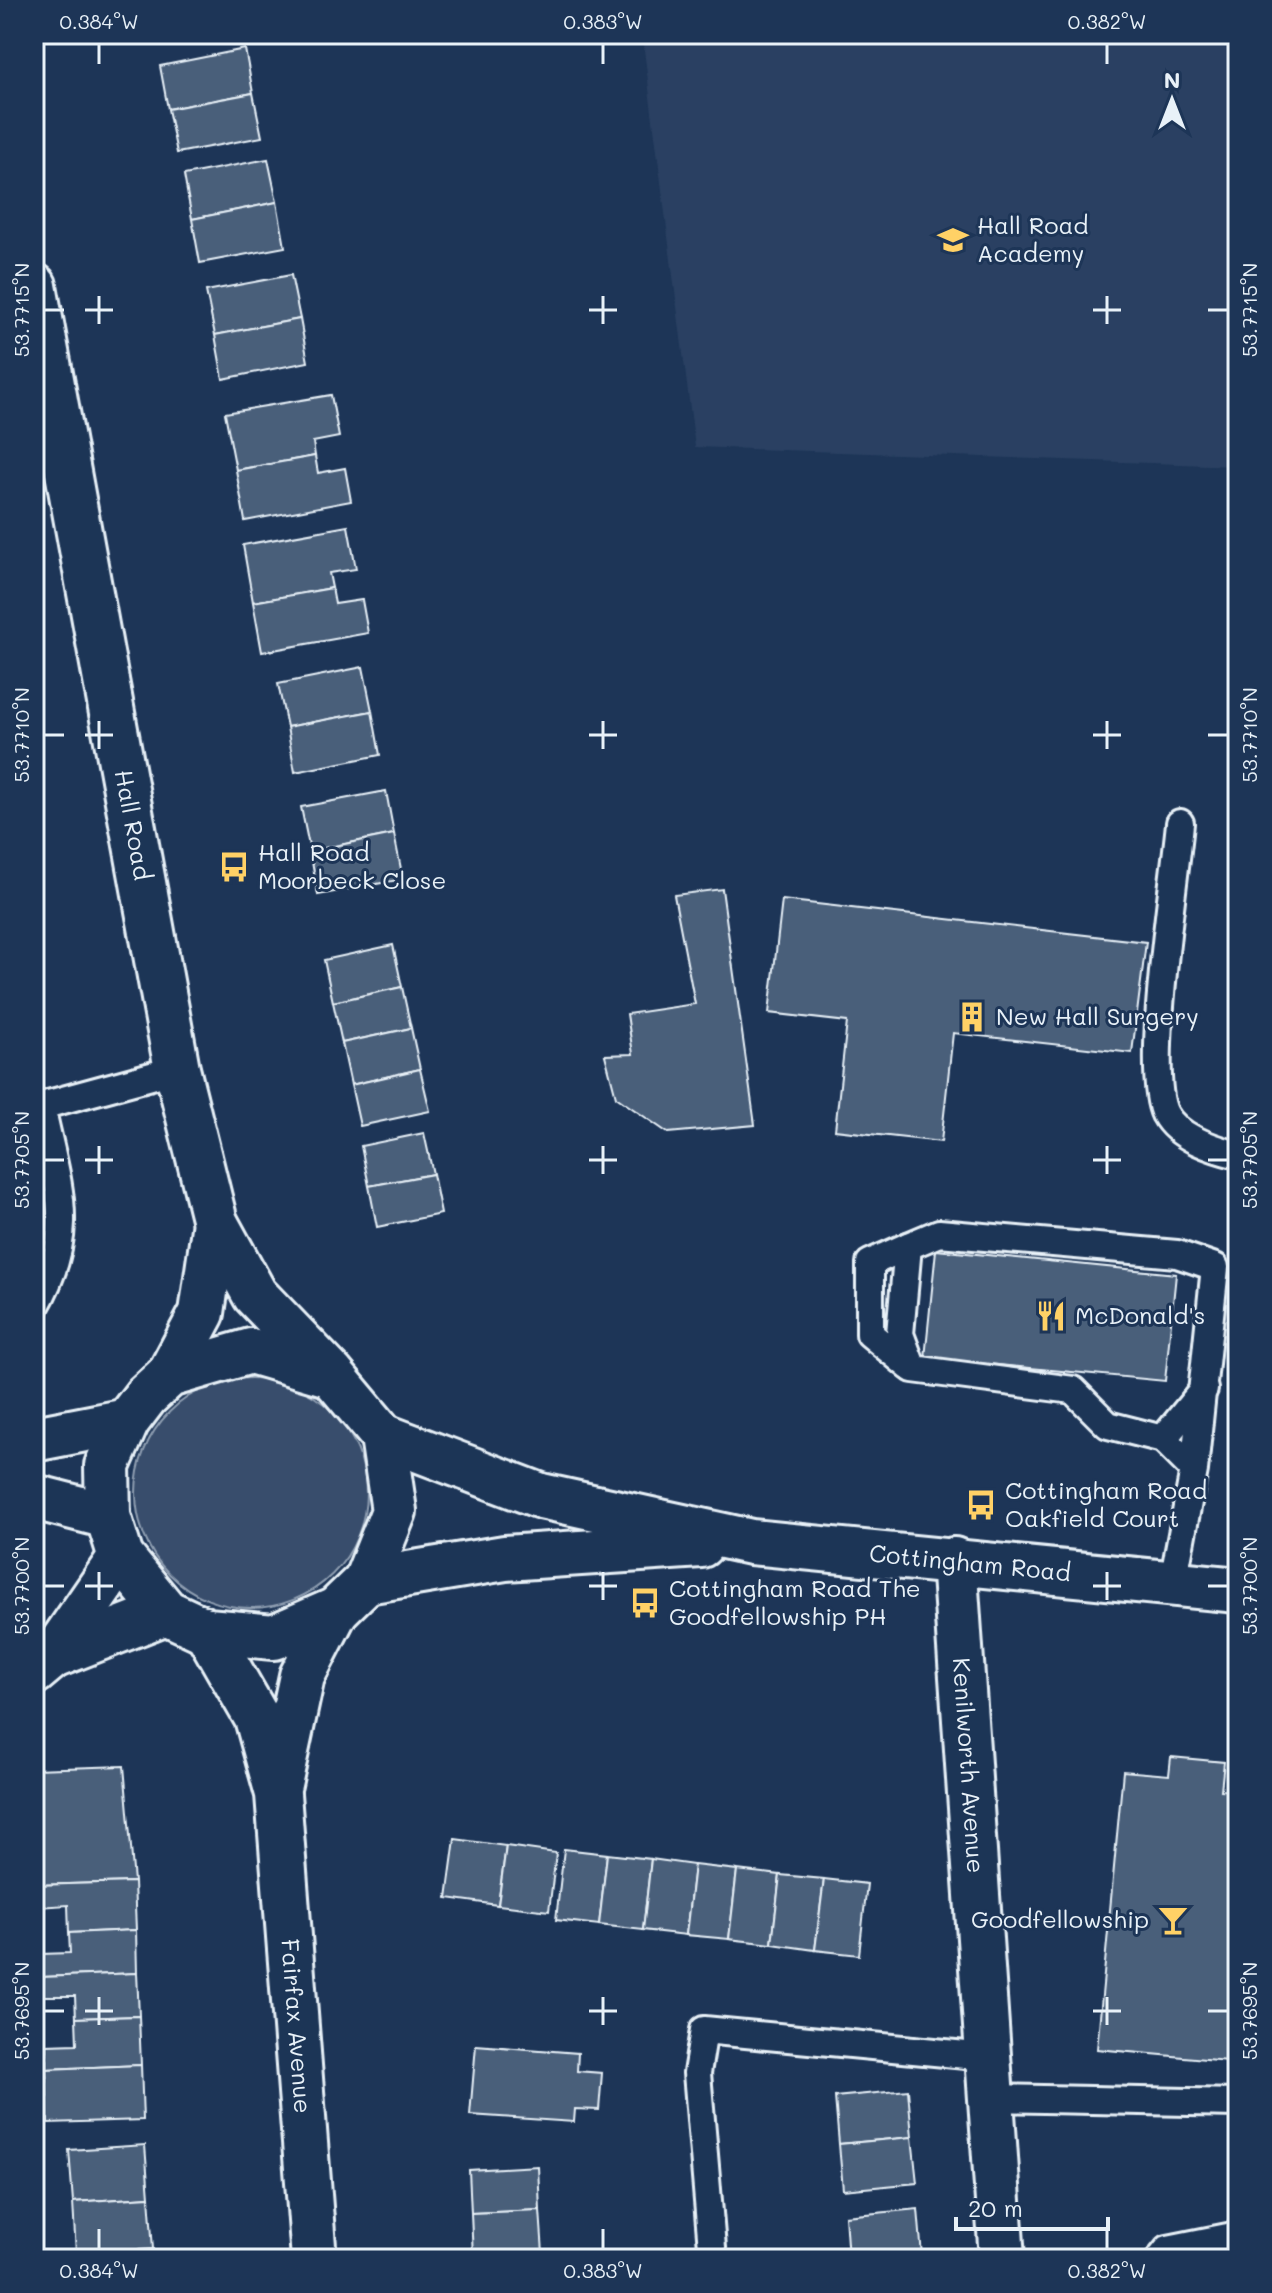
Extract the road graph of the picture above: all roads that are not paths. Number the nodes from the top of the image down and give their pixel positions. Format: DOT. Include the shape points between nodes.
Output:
graph roads {
  1 [pos="34,286"];
  2 [pos="1180,823"];
  3 [pos="177,1069"];
  4 [pos="1238,1155"];
  5 [pos="215,1222"];
  6 [pos="908,1246"];
  7 [pos="34,1309"];
  8 [pos="913,1369"];
  9 [pos="169,1375"];
  10 [pos="332,1375"];
  11 [pos="1204,1389"];
  12 [pos="127,1421"];
  13 [pos="383,1436"];
  14 [pos="34,1439"];
  15 [pos="1163,1439"];
  16 [pos="1194,1470"];
  17 [pos="34,1497"];
  18 [pos="108,1516"];
  19 [pos="751,1542"];
  20 [pos="121,1557"];
  21 [pos="954,1560"];
  22 [pos="1173,1582"];
  23 [pos="1238,1590"];
  24 [pos="351,1596"];
  25 [pos="166,1612"];
  26 [pos="207,1631"];
  27 [pos="43,1664"];
  28 [pos="278,1794"];
  29 [pos="989,2078"];
  30 [pos="1238,2103"];
  31 [pos="1238,2235"];
  32 [pos="314,2259"];
  33 [pos="713,2259"];
  34 [pos="1002,2259"];
  35 [pos="1160,2259"];
  1 -- 3 [label="street, Hall Road"];
  2 -- 4 [label="lane" via="1156,1070 1166,1115 1196,1142"];
  3 -- 5 [label="street, Hall Road"];
  3 -- 7 [label="lane" via="41,1106 64,1217 53,1277"];
  5 -- 9 [label="street, Hall Road" via="202,1313"];
  5 -- 10 [label="street, Hall Road" via="255,1295"];
  6 -- 8 [label="lane" via="900,1334"];
  6 -- 8 [label="lane" via="870,1263 870,1334"];
  6 -- 11 [label="lane" via="939,1233 1177,1254 1215,1267"];
  8 -- 15 [label="lane" via="1073,1390 1108,1425"];
  9 -- 10 [label="street" via="251,1351"];
  9 -- 12 [label="street"];
  10 -- 13 [label="street"];
  11 -- 15 [label="lane"];
  11 -- 16 [label="lane"];
  12 -- 14 [label="street"];
  12 -- 18 [label="street" via="107,1466"];
  13 -- 19 [label="street, Cottingham Road" via="541,1496"];
  13 -- 24 [label="street" via="394,1511"];
  15 -- 16 [label="lane"];
  16 -- 22 [label="lane"];
  17 -- 18 [label="street"];
  18 -- 20 [label="street"];
  19 -- 21 [label="street, Cottingham Road"];
  19 -- 24 [label="street, Cottingham Road" via="505,1558"];
  20 -- 25 [label="street"];
  20 -- 27 [label="street"];
  21 -- 22 [label="street, Cottingham Road"];
  21 -- 29 [label="street, Kenilworth Avenue"];
  22 -- 23 [label="street, Cottingham Road"];
  24 -- 26 [label="street" via="274,1637"];
  24 -- 28 [label="street, Fairfax Avenue" via="302,1676"];
  25 -- 26 [label="street"];
  25 -- 27 [label="street"];
  26 -- 28 [label="street, Fairfax Avenue" via="257,1718"];
  28 -- 32 [label="street, Fairfax Avenue"];
  29 -- 30 [label="lane"];
  29 -- 33 [label="lane" via="704,2030 697,2073"];
  29 -- 34 [label="street, Kenilworth Avenue"];
  31 -- 35 [label="lane" via="1168,2249"];
}
